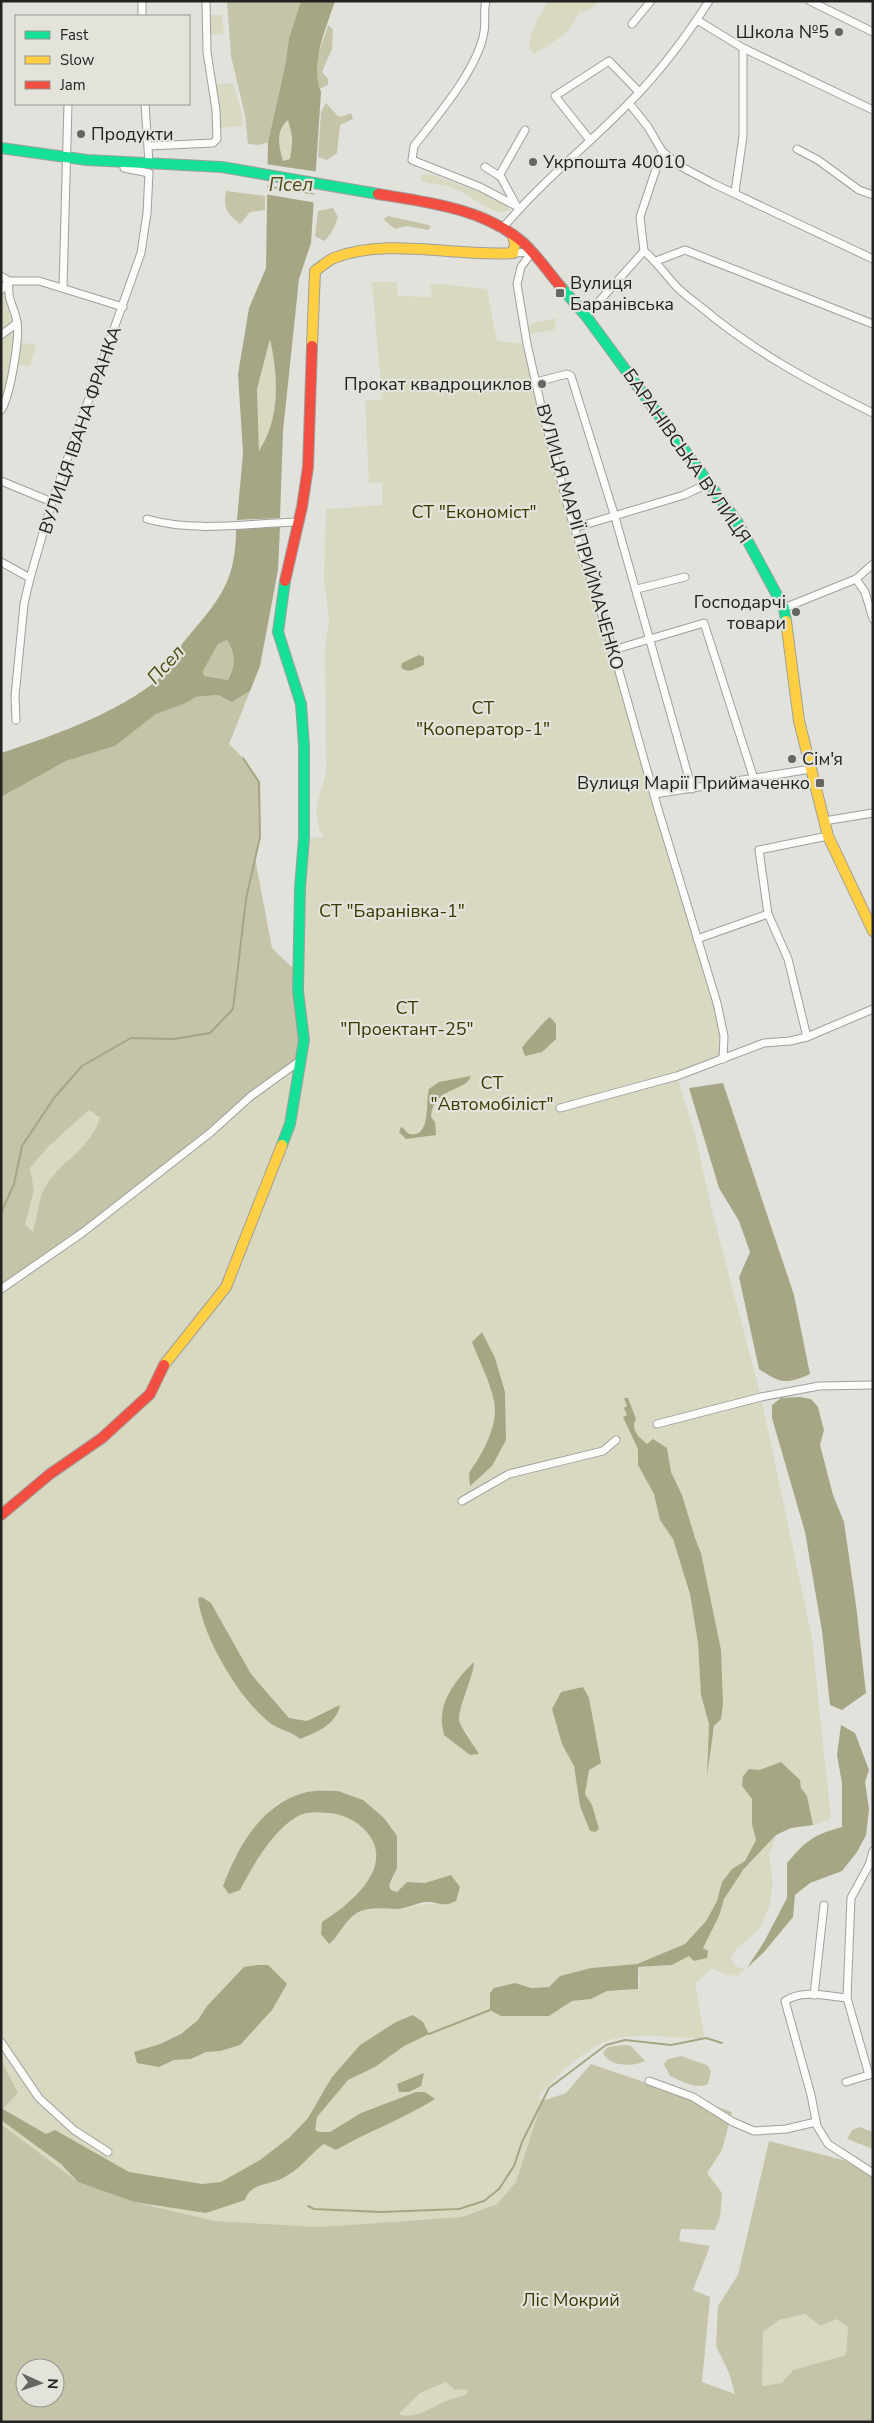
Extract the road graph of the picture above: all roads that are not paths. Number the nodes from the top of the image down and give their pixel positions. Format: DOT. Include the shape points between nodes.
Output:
graph roads {
  1 [pos="142,1"];
  2 [pos="206,1"];
  3 [pos="486,1"];
  4 [pos="651,1"];
  5 [pos="709,1"];
  6 [pos="810,1"];
  7 [pos="142,15"];
  8 [pos="697,20"];
  9 [pos="632,24"];
  10 [pos="873,32"];
  11 [pos="743,48"];
  12 [pos="639,92"];
  13 [pos="629,103"];
  14 [pos="68,105"];
  15 [pos="145,105"];
  16 [pos="873,110"];
  17 [pos="525,130"];
  18 [pos="590,139"];
  19 [pos="149,146"];
  20 [pos="1,148"];
  21 [pos="797,149"];
  22 [pos="662,151"];
  23 [pos="66,157"];
  24 [pos="124,162"];
  25 [pos="149,163"];
  26 [pos="485,167"];
  27 [pos="500,176"];
  28 [pos="735,192"];
  29 [pos="873,195"];
  30 [pos="518,206"];
  31 [pos="502,229"];
  32 [pos="513,236"];
  33 [pos="644,251"];
  34 [pos="532,252"];
  35 [pos="513,253"];
  36 [pos="873,259"];
  37 [pos="656,261"];
  38 [pos="1,276"];
  39 [pos="9,281"];
  40 [pos="63,288"];
  41 [pos="1,290"];
  42 [pos="123,306"];
  43 [pos="586,316"];
  44 [pos="17,323"];
  45 [pos="873,324"];
  46 [pos="1,335"];
  47 [pos="536,382"];
  48 [pos="1,410"];
  49 [pos="873,413"];
  50 [pos="1,481"];
  51 [pos="709,483"];
  52 [pos="52,502"];
  53 [pos="616,517"];
  54 [pos="147,519"];
  55 [pos="298,522"];
  56 [pos="574,528"];
  57 [pos="1,562"];
  58 [pos="873,564"];
  59 [pos="685,577"];
  60 [pos="30,578"];
  61 [pos="856,579"];
  62 [pos="637,589"];
  63 [pos="784,608"];
  64 [pos="873,619"];
  65 [pos="652,639"];
  66 [pos="613,650"];
  67 [pos="16,720"];
  68 [pos="810,769"];
  69 [pos="754,779"];
  70 [pos="692,789"];
  71 [pos="655,794"];
  72 [pos="873,813"];
  73 [pos="824,821"];
  74 [pos="828,836"];
  75 [pos="768,914"];
  76 [pos="873,931"];
  77 [pos="697,939"];
  78 [pos="873,1009"];
  79 [pos="807,1037"];
  80 [pos="723,1058"];
  81 [pos="301,1060"];
  82 [pos="560,1108"];
  83 [pos="1,1289"];
  84 [pos="873,1385"];
  85 [pos="657,1424"];
  86 [pos="616,1440"];
  87 [pos="462,1502"];
  88 [pos="1,1515"];
  89 [pos="873,1851"];
  90 [pos="824,1905"];
  91 [pos="814,1995"];
  92 [pos="847,1998"];
  93 [pos="1,2042"];
  94 [pos="871,2075"];
  95 [pos="649,2081"];
  96 [pos="846,2082"];
  97 [pos="816,2122"];
  98 [pos="108,2152"];
  99 [pos="873,2173"];
  1 -- 7 [label="street"];
  2 -- 19 [label="street" via="206,52 216,110 217,139 213,144"];
  3 -- 30 [label="street" via="484,32 476,54 468,71 414,146 412,160"];
  4 -- 9 [label="street"];
  5 -- 8 [label="street"];
  6 -- 10 [label="street"];
  8 -- 11 [label="street"];
  8 -- 12 [label="street"];
  11 -- 16 [label="street"];
  11 -- 28 [label="street" via="743,136"];
  12 -- 13 [label="street"];
  12 -- 18 [label="street" via="609,61 555,96"];
  13 -- 18 [label="street"];
  13 -- 22 [label="street"];
  14 -- 23 [label="street"];
  15 -- 19 [label="street"];
  17 -- 27 [label="street"];
  18 -- 30 [label="street"];
  19 -- 25 [label="street"];
  20 -- 23 [label="street, БАРАНІВСЬКА ВУЛИЦЯ"];
  21 -- 29 [label="street" via="859,190"];
  22 -- 28 [label="street" via="678,165"];
  22 -- 33 [label="street" via="640,217"];
  23 -- 24 [label="street, БАРАНІВСЬКА ВУЛИЦЯ"];
  23 -- 40 [label="street"];
  24 -- 25 [label="street, БАРАНІВСЬКА ВУЛИЦЯ"];
  24 -- 42 [label="street, ВУЛИЦЯ ІВАНА ФРАНКА" via="124,168 149,173 141,254"];
  25 -- 31 [label="street, БАРАНІВСЬКА ВУЛИЦЯ" via="222,167 438,204"];
  26 -- 27 [label="street"];
  27 -- 30 [label="street"];
  28 -- 36 [label="street"];
  30 -- 31 [label="street"];
  31 -- 32 [label="street, БАРАНІВСЬКА ВУЛИЦЯ"];
  32 -- 34 [label="street, БАРАНІВСЬКА ВУЛИЦЯ"];
  32 -- 35 [label="street"];
  33 -- 37 [label="street"];
  33 -- 43 [label="street"];
  34 -- 35 [label="street"];
  34 -- 43 [label="street, БАРАНІВСЬКА ВУЛИЦЯ"];
  34 -- 47 [label="street, ВУЛИЦЯ МАРІЇ ПРИЙМАЧЕНКО" via="521,267 518,284"];
  35 -- 55 [label="street" via="378,249 323,262 315,271 308,467"];
  37 -- 45 [label="street" via="685,250"];
  37 -- 49 [label="street" via="675,285 756,349 814,384"];
  38 -- 39 [label="street"];
  39 -- 40 [label="street" via="39,281"];
  39 -- 41 [label="street"];
  39 -- 44 [label="street" via="8,297"];
  40 -- 42 [label="street"];
  42 -- 52 [label="street, ВУЛИЦЯ ІВАНА ФРАНКА"];
  43 -- 51 [label="street, БАРАНІВСЬКА ВУЛИЦЯ"];
  44 -- 46 [label="street"];
  44 -- 48 [label="street" via="7,402"];
  47 -- 53 [label="street" via="567,374 571,376"];
  47 -- 56 [label="street, ВУЛИЦЯ МАРІЇ ПРИЙМАЧЕНКО"];
  50 -- 52 [label="street"];
  51 -- 53 [label="street" via="684,495"];
  51 -- 63 [label="street, БАРАНІВСЬКА ВУЛИЦЯ" via="738,523"];
  52 -- 60 [label="street, ВУЛИЦЯ ІВАНА ФРАНКА"];
  53 -- 56 [label="street"];
  53 -- 62 [label="street"];
  54 -- 55 [label="street" via="169,525 215,528"];
  55 -- 81 [label="street" via="278,632 301,704 304,746 298,992 304,1040"];
  56 -- 66 [label="street, ВУЛИЦЯ МАРІЇ ПРИЙМАЧЕНКО"];
  57 -- 60 [label="street"];
  58 -- 61 [label="street"];
  59 -- 62 [label="street"];
  60 -- 67 [label="street, ВУЛИЦЯ ІВАНА ФРАНКА" via="24,604 15,696"];
  61 -- 63 [label="street"];
  61 -- 64 [label="street" via="865,592"];
  62 -- 65 [label="street"];
  63 -- 68 [label="street, БАРАНІВСЬКА ВУЛИЦЯ" via="793,687"];
  65 -- 66 [label="street"];
  65 -- 69 [label="street" via="704,623"];
  65 -- 70 [label="street"];
  66 -- 71 [label="street, ВУЛИЦЯ МАРІЇ ПРИЙМАЧЕНКО"];
  68 -- 69 [label="street"];
  68 -- 73 [label="street, БАРАНІВСЬКА ВУЛИЦЯ"];
  69 -- 70 [label="street"];
  70 -- 71 [label="street"];
  71 -- 77 [label="street, ВУЛИЦЯ МАРІЇ ПРИЙМАЧЕНКО"];
  72 -- 73 [label="street"];
  73 -- 74 [label="street, БАРАНІВСЬКА ВУЛИЦЯ"];
  74 -- 75 [label="street" via="759,850"];
  74 -- 76 [label="street, БАРАНІВСЬКА ВУЛИЦЯ"];
  75 -- 77 [label="street"];
  75 -- 79 [label="street" via="788,959"];
  77 -- 80 [label="street, ВУЛИЦЯ МАРІЇ ПРИЙМАЧЕНКО" via="724,1036"];
  78 -- 79 [label="street"];
  79 -- 80 [label="street" via="764,1043"];
  80 -- 82 [label="street" via="677,1076"];
  81 -- 83 [label="street" via="251,1096 210,1133 82,1234"];
  81 -- 88 [label="street" via="290,1124 226,1287 162,1368 150,1394 102,1438 50,1474"];
  84 -- 85 [label="street" via="819,1386 761,1397"];
  86 -- 87 [label="street" via="603,1451 509,1474"];
  89 -- 92 [label="street" via="851,1898"];
  90 -- 91 [label="street"];
  91 -- 92 [label="street"];
  91 -- 97 [label="street" via="793,1996 785,2001"];
  92 -- 94 [label="street"];
  93 -- 98 [label="street" via="39,2098 74,2130"];
  94 -- 96 [label="street"];
  95 -- 97 [label="street" via="693,2097 754,2131 786,2129"];
  97 -- 99 [label="street" via="828,2144"];
}
